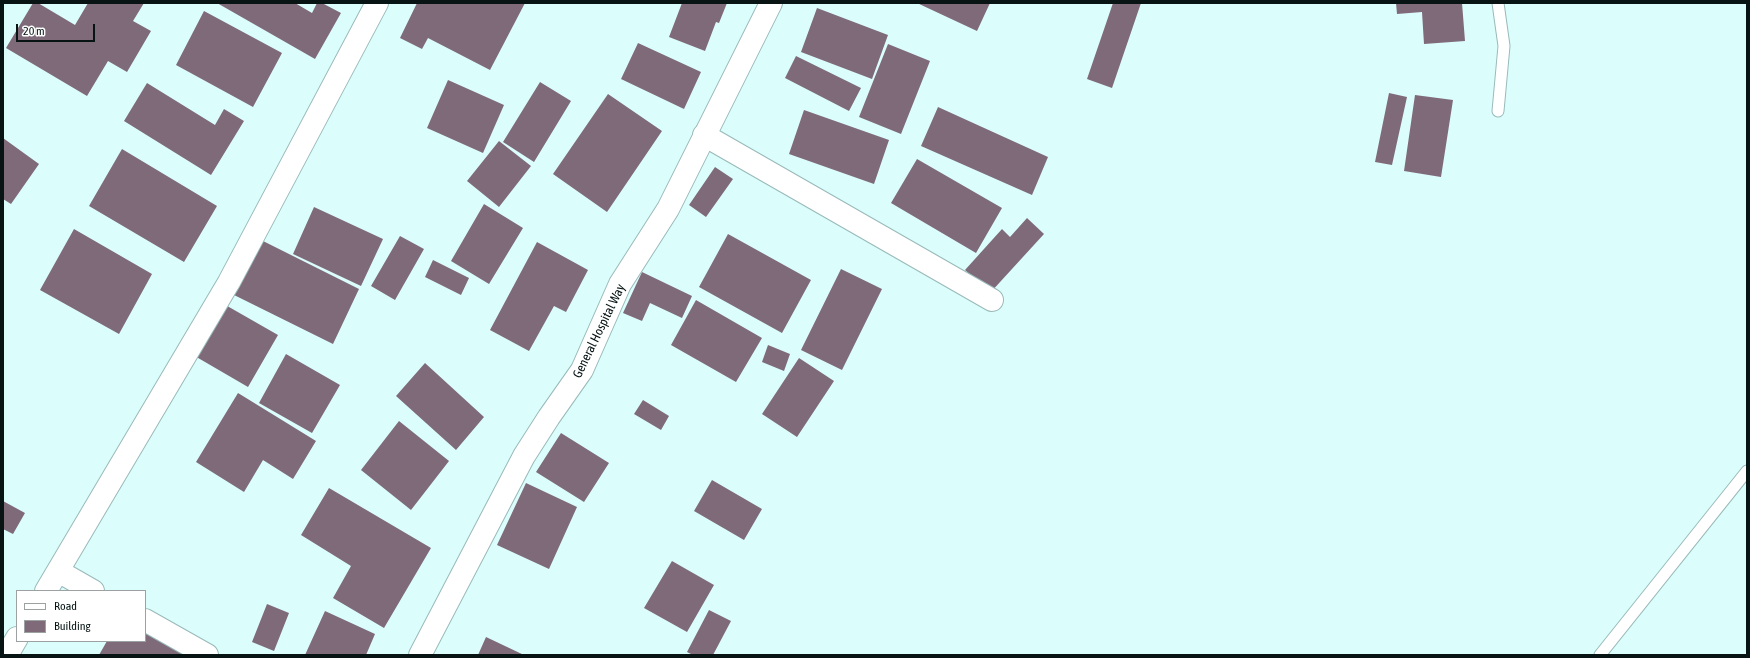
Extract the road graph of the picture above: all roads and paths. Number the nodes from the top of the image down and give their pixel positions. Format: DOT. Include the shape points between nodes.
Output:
graph roads {
  1 [pos="377,3"];
  2 [pos="771,3"];
  3 [pos="1498,3"];
  4 [pos="1498,111"];
  5 [pos="704,135"];
  6 [pos="992,300"];
  7 [pos="1747,471"];
  8 [pos="58,571"];
  9 [pos="47,590"];
  10 [pos="91,590"];
  11 [pos="146,621"];
  12 [pos="16,640"];
  13 [pos="7,655"];
  14 [pos="207,655"];
  15 [pos="420,655"];
  16 [pos="1600,655"];
  1 -- 8 [label="street" via="229,282"];
  2 -- 5 [label="street, General Hospital Way"];
  3 -- 4 [label="lane" via="1504,46"];
  5 -- 6 [label="street"];
  5 -- 15 [label="street, General Hospital Way" via="668,209 620,284 582,370 524,456"];
  7 -- 16 [label="lane"];
  8 -- 9 [label="street"];
  8 -- 10 [label="street"];
  11 -- 14 [label="street"];
  12 -- 13 [label="street"];
}
